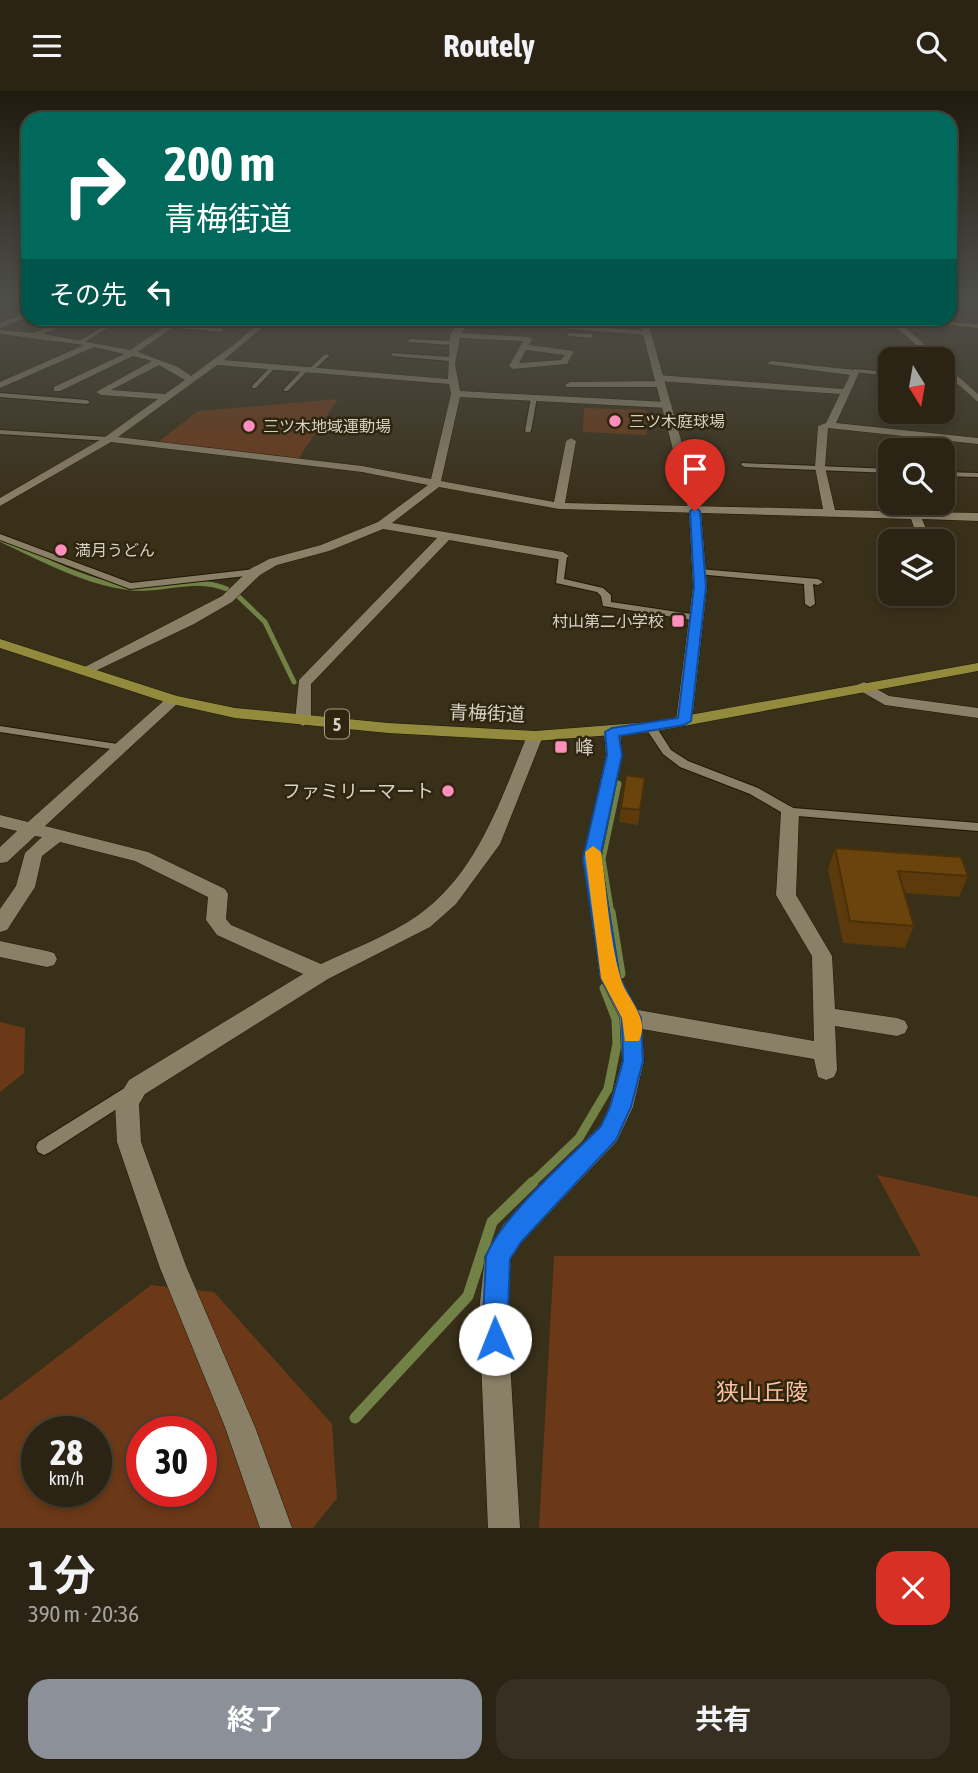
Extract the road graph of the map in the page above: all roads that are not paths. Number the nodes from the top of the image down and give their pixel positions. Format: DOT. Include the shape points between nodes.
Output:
graph roads {
  1 [pos="39,368"];
  2 [pos="101,368"];
  3 [pos="146,368"];
  4 [pos="180,368"];
  5 [pos="205,368"];
  6 [pos="272,368"];
  7 [pos="285,368"];
  8 [pos="310,368"];
  9 [pos="451,368"];
  10 [pos="656,368"];
  11 [pos="802,368"];
  12 [pos="308,370"];
  13 [pos="854,371"];
  14 [pos="878,373"];
  15 [pos="189,379"];
  16 [pos="957,380"];
  17 [pos="452,381"];
  18 [pos="659,381"];
  19 [pos="0,385"];
  20 [pos="570,385"];
  21 [pos="279,386"];
  22 [pos="254,387"];
  23 [pos="57,389"];
  24 [pos="844,392"];
  25 [pos="456,394"];
  26 [pos="0,395"];
  27 [pos="164,397"];
  28 [pos="534,397"];
  29 [pos="978,399"];
  30 [pos="87,402"];
  31 [pos="667,405"];
  32 [pos="830,425"];
  33 [pos="528,431"];
  34 [pos="0,432"];
  35 [pos="902,432"];
  36 [pos="904,438"];
  37 [pos="109,439"];
  38 [pos="570,440"];
  39 [pos="978,441"];
  40 [pos="745,465"];
  41 [pos="820,467"];
  42 [pos="878,470"];
  43 [pos="955,474"];
  44 [pos="978,475"];
  45 [pos="436,481"];
  46 [pos="0,503"];
  47 [pos="559,506"];
  48 [pos="695,511"];
  49 [pos="830,513"];
  50 [pos="878,514"];
  51 [pos="915,515"];
  52 [pos="935,516"];
  53 [pos="978,517"];
  54 [pos="382,525"];
  55 [pos="920,529"];
  56 [pos="0,537"];
  57 [pos="444,538"];
  58 [pos="564,556"];
  59 [pos="255,572"];
  60 [pos="700,572"];
  61 [pos="810,604"];
  62 [pos="698,618"];
  63 [pos="0,643"];
  64 [pos="978,667"];
  65 [pos="84,671"];
  66 [pos="864,687"];
  67 [pos="173,700"];
  68 [pos="978,713"];
  69 [pos="303,721"];
  70 [pos="684,721"];
  71 [pos="651,727"];
  72 [pos="0,729"];
  73 [pos="612,732"];
  74 [pos="535,736"];
  75 [pos="124,748"];
  76 [pos="790,812"];
  77 [pos="0,821"];
  78 [pos="32,827"];
  79 [pos="978,827"];
  80 [pos="58,834"];
  81 [pos="0,857"];
  82 [pos="0,925"];
  83 [pos="0,949"];
  84 [pos="47,959"];
  85 [pos="321,973"];
  86 [pos="824,1016"];
  87 [pos="631,1018"];
  88 [pos="897,1027"];
  89 [pos="137,1087"];
  90 [pos="44,1147"];
  91 [pos="276,1528"];
  92 [pos="503,1528"];
  1 -- 19 [label="street"];
  2 -- 23 [label="street"];
  3 -- 27 [label="street" via="101,392"];
  4 -- 15 [label="street"];
  5 -- 15 [label="street"];
  6 -- 22 [label="lane"];
  7 -- 12 [label="street"];
  8 -- 12 [label="lane"];
  9 -- 17 [label="street"];
  10 -- 18 [label="street"];
  11 -- 13 [label="street"];
  12 -- 17 [label="street"];
  12 -- 21 [label="lane" via="288,388"];
  13 -- 14 [label="lane"];
  13 -- 24 [label="street"];
  15 -- 27 [label="street"];
  16 -- 29 [label="street"];
  17 -- 25 [label="street"];
  18 -- 20 [label="street"];
  18 -- 24 [label="street"];
  18 -- 31 [label="street"];
  24 -- 32 [label="street"];
  25 -- 28 [label="street"];
  25 -- 45 [label="street"];
  26 -- 30 [label="lane"];
  27 -- 37 [label="street"];
  28 -- 31 [label="street"];
  28 -- 33 [label="lane"];
  31 -- 48 [label="street"];
  32 -- 35 [label="street"];
  32 -- 41 [label="street" via="823,426"];
  34 -- 37 [label="lane"];
  35 -- 36 [label="street"];
  35 -- 39 [label="street"];
  37 -- 45 [label="street"];
  37 -- 46 [label="street"];
  38 -- 47 [label="street"];
  40 -- 41 [label="lane"];
  41 -- 42 [label="lane"];
  41 -- 49 [label="street"];
  43 -- 44 [label="lane"];
  45 -- 47 [label="street"];
  45 -- 54 [label="street"];
  47 -- 48 [label="street"];
  48 -- 49 [label="street"];
  48 -- 60 [label="street"];
  49 -- 50 [label="street"];
  51 -- 52 [label="street"];
  51 -- 55 [label="street"];
  52 -- 53 [label="street"];
  54 -- 57 [label="street"];
  54 -- 59 [label="street"];
  56 -- 59 [label="lane" via="130,586"];
  57 -- 58 [label="street"];
  57 -- 69 [label="street" via="304,683"];
  58 -- 62 [label="lane" via="559,581 600,590 606,604"];
  59 -- 65 [label="street" via="227,599"];
  60 -- 61 [label="lane" via="813,582"];
  60 -- 62 [label="street"];
  62 -- 70 [label="street"];
  63 -- 65 [label="main road, 青梅街道 / 5"];
  64 -- 66 [label="main road, 青梅街道 / 5"];
  65 -- 67 [label="main road, 青梅街道 / 5"];
  66 -- 68 [label="street" via="885,699"];
  66 -- 70 [label="main road, 青梅街道 / 5"];
  67 -- 69 [label="main road, 青梅街道 / 5"];
  67 -- 75 [label="street"];
  69 -- 74 [label="main road, 青梅街道 / 5"];
  70 -- 71 [label="main road, 青梅街道 / 5"];
  71 -- 73 [label="main road, 青梅街道 / 5"];
  71 -- 76 [label="lane" via="667,752 684,764 754,791"];
  72 -- 75 [label="lane"];
  73 -- 74 [label="main road, 青梅街道 / 5"];
  73 -- 87 [label="street" via="614,755 592,858 610,978"];
  74 -- 85 [label="street" via="491,844 449,899 423,922"];
  75 -- 78 [label="street"];
  76 -- 79 [label="lane"];
  76 -- 86 [label="street" via="786,895 822,956"];
  77 -- 78 [label="street"];
  78 -- 80 [label="street"];
  78 -- 81 [label="street"];
  80 -- 82 [label="street" via="34,853 25,887"];
  80 -- 85 [label="street" via="141,856 218,894 216,920 224,930"];
  83 -- 84 [label="street"];
  85 -- 89 [label="street"];
  86 -- 87 [label="street" via="826,1061"];
  86 -- 88 [label="street"];
  87 -- 92 [label="street" via="633,1061 609,1133 512,1234 498,1256 494,1312"];
  89 -- 90 [label="lane"];
  89 -- 91 [label="street" via="127,1104 129,1142 173,1268 240,1427"];
}
